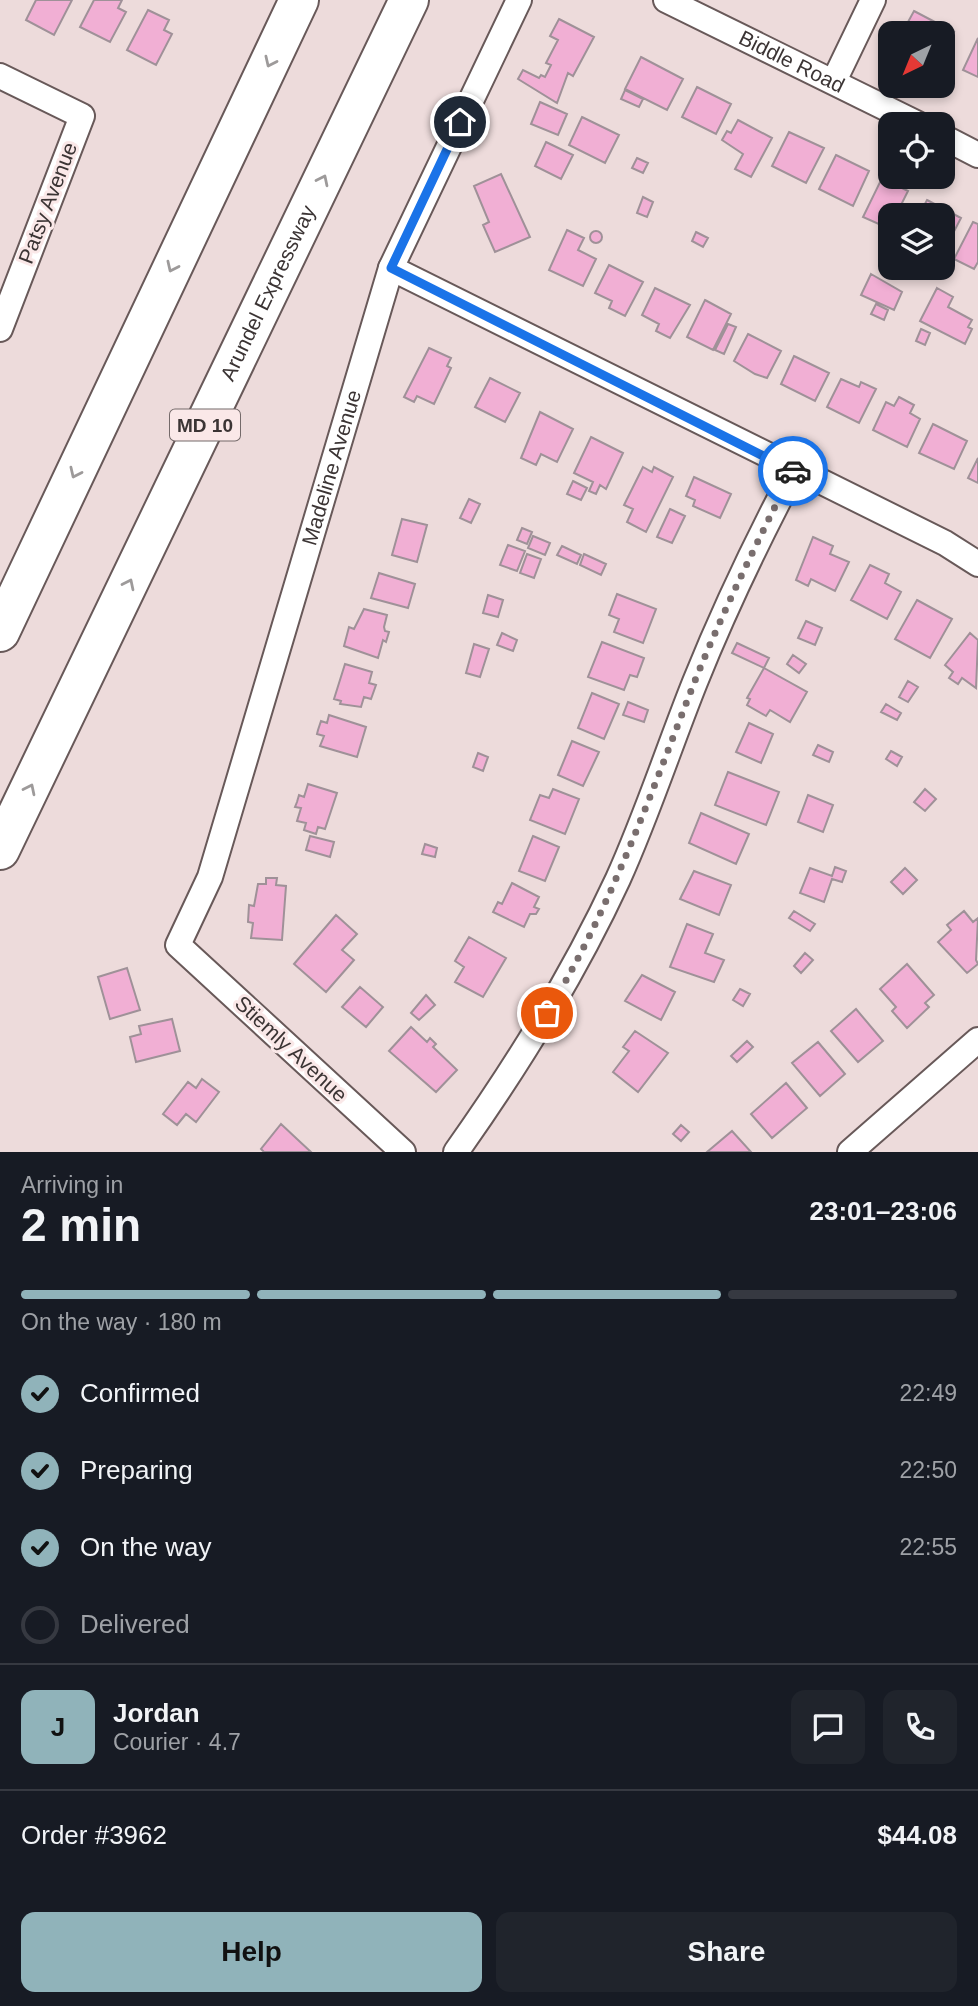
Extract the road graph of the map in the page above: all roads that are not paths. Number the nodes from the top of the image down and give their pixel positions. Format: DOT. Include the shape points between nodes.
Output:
graph roads {
  1 [pos="299,0"];
  2 [pos="410,0"];
  3 [pos="519,0"];
  4 [pos="666,0"];
  5 [pos="873,0"];
  6 [pos="0,76"];
  7 [pos="834,81"];
  8 [pos="895,112"];
  9 [pos="955,143"];
  10 [pos="978,155"];
  11 [pos="391,268"];
  12 [pos="0,329"];
  13 [pos="794,471"];
  14 [pos="978,564"];
  15 [pos="0,632"];
  16 [pos="0,850"];
  17 [pos="178,946"];
  18 [pos="978,1040"];
  19 [pos="403,1152"];
  20 [pos="456,1152"];
  21 [pos="850,1152"];
  1 -- 15 [label="highway, one-way"];
  16 -- 2 [label="highway, Arundel Expressway / MD 10, one-way"];
  3 -- 11 [label="street, Madeline Avenue"];
  4 -- 7 [label="street, Biddle Road"];
  5 -- 7 [label="street"];
  6 -- 12 [label="street, Patsy Avenue" via="82,116"];
  7 -- 8 [label="street, Biddle Road"];
  9 -- 10 [label="street"];
  11 -- 13 [label="street"];
  11 -- 17 [label="street, Madeline Avenue" via="210,877"];
  13 -- 14 [label="street" via="945,543"];
  13 -- 20 [label="street" via="695,680 618,878 560,992 508,1079"];
  17 -- 19 [label="street, Stiemly Avenue"];
  18 -- 21 [label="street"];
}
